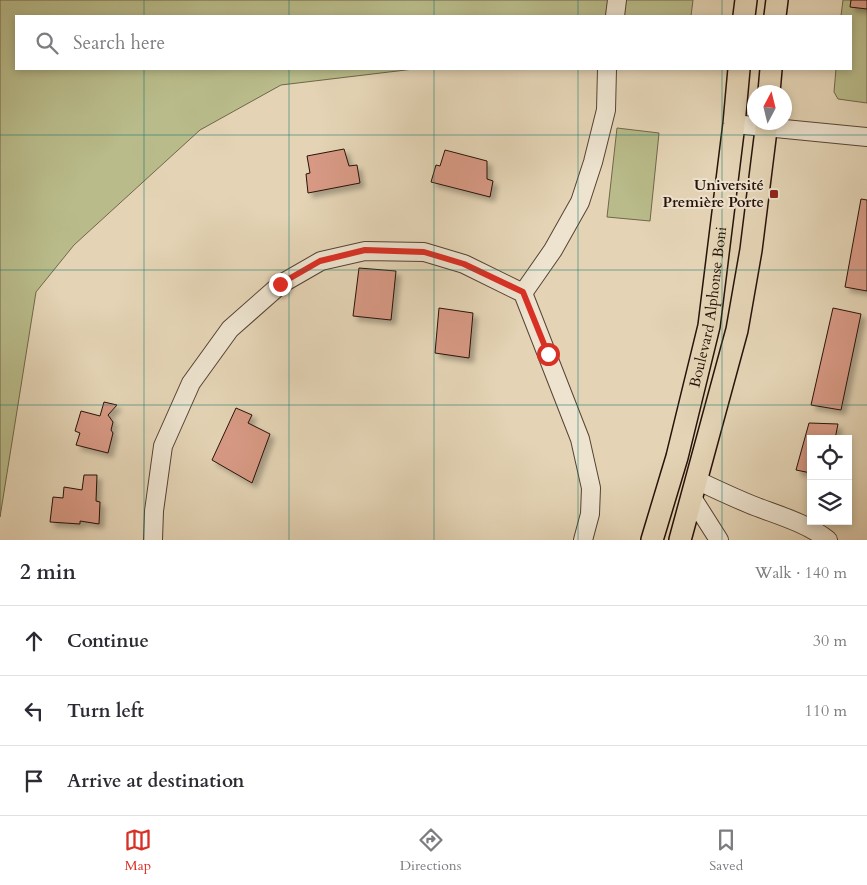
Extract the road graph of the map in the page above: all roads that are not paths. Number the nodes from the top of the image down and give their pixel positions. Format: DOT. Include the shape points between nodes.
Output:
graph roads {
  1 [pos="617,0"];
  2 [pos="746,0"];
  3 [pos="777,0"];
  4 [pos="615,15"];
  5 [pos="744,15"];
  6 [pos="775,15"];
  7 [pos="607,70"];
  8 [pos="739,70"];
  9 [pos="771,70"];
  10 [pos="770,85"];
  11 [pos="734,124"];
  12 [pos="747,124"];
  13 [pos="792,128"];
  14 [pos="766,130"];
  15 [pos="867,138"];
  16 [pos="523,292"];
  17 [pos="693,488"];
  18 [pos="153,540"];
  19 [pos="583,540"];
  20 [pos="652,540"];
  21 [pos="680,540"];
  22 [pos="719,540"];
  23 [pos="828,540"];
  1 -- 4 [label="street"];
  2 -- 5 [label="main road"];
  3 -- 6 [label="main road"];
  7 -- 16 [label="street" via="606,110 580,202 553,250"];
  8 -- 11 [label="main road, Boulevard Alphonse Boni"];
  9 -- 10 [label="main road"];
  11 -- 12 [label="street"];
  11 -- 20 [label="main road, Boulevard Alphonse Boni" via="709,326 677,457"];
  13 -- 15 [label="street"];
  14 -- 17 [label="main road, Boulevard Alphonse Boni" via="737,330"];
  16 -- 18 [label="street" via="464,264 424,252 365,250 320,261 280,284 230,329 191,383 163,446"];
  16 -- 19 [label="street" via="580,439 591,488 590,514"];
  17 -- 21 [label="main road, Boulevard Alphonse Boni"];
  17 -- 22 [label="street"];
  17 -- 23 [label="street" via="804,526"];
}
